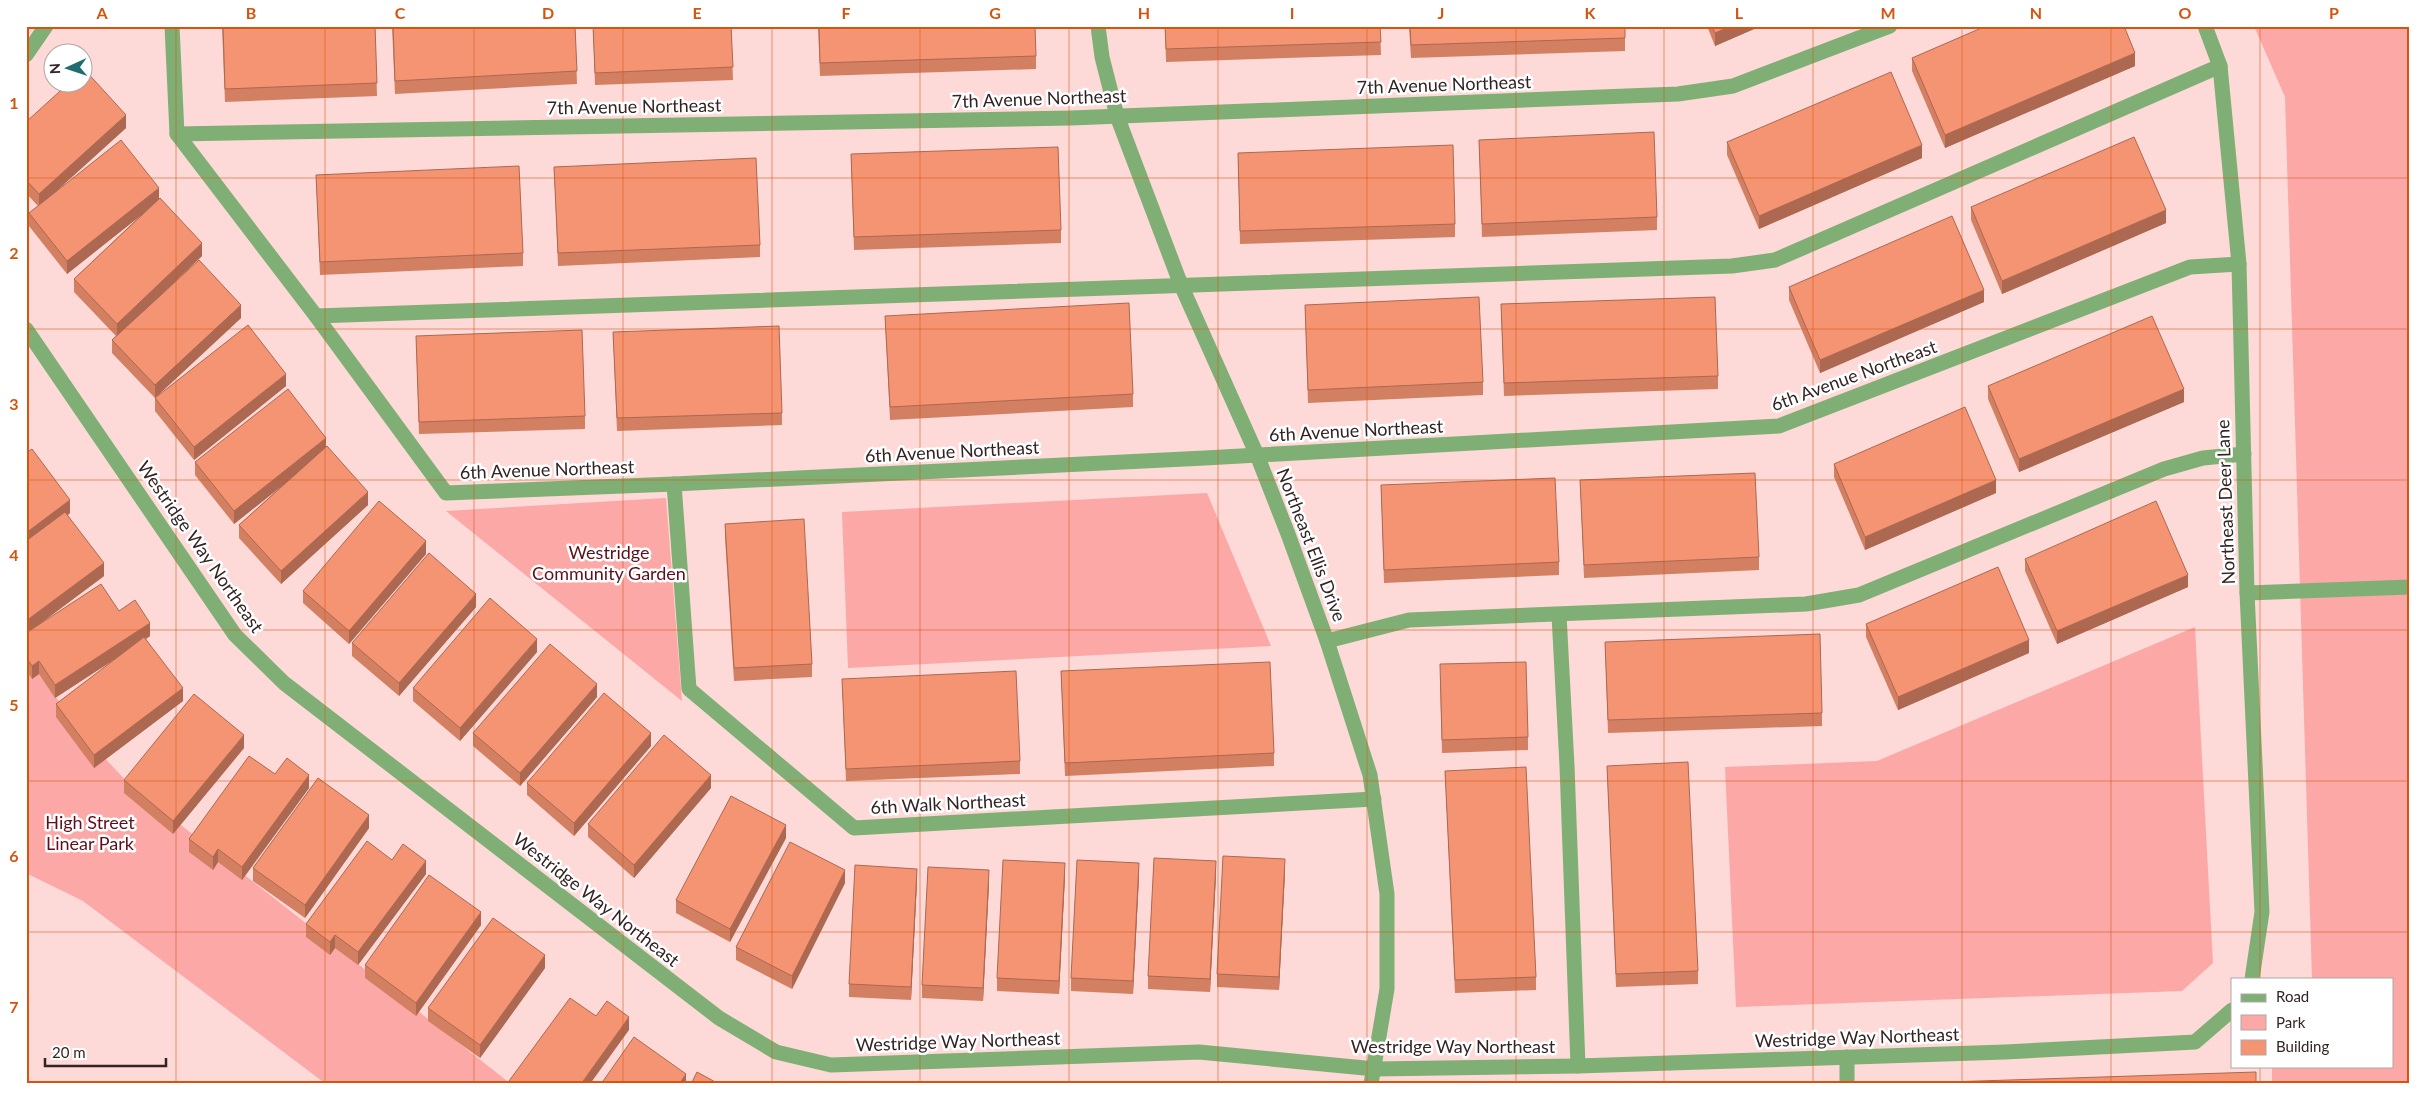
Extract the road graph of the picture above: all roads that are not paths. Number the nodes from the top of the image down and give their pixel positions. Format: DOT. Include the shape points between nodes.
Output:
graph roads {
  1 [pos="46,26"];
  2 [pos="172,26"];
  3 [pos="1098,26"];
  4 [pos="1890,26"];
  5 [pos="2204,26"];
  6 [pos="26,56"];
  7 [pos="2220,66"];
  8 [pos="1117,116"];
  9 [pos="177,134"];
  10 [pos="2239,264"];
  11 [pos="1181,285"];
  12 [pos="316,316"];
  13 [pos="26,330"];
  14 [pos="2244,454"];
  15 [pos="1257,455"];
  16 [pos="674,484"];
  17 [pos="2410,587"];
  18 [pos="2247,593"];
  19 [pos="1559,615"];
  20 [pos="1327,641"];
  21 [pos="1374,799"];
  22 [pos="2252,978"];
  23 [pos="2231,1011"];
  24 [pos="1846,1057"];
  25 [pos="1578,1066"];
  26 [pos="1375,1068"];
  27 [pos="1371,1084"];
  28 [pos="1848,1084"];
  1 -- 6 [label="street"];
  2 -- 9 [label="street"];
  3 -- 8 [label="street, Northeast Ellis Drive"];
  4 -- 8 [label="street, 7th Avenue Northeast" via="1733,86 1678,94"];
  5 -- 7 [label="street, Northeast Deer Lane"];
  7 -- 10 [label="street, Northeast Deer Lane"];
  7 -- 11 [label="street" via="1774,260 1732,266"];
  8 -- 9 [label="street, 7th Avenue Northeast"];
  8 -- 11 [label="street, Northeast Ellis Drive"];
  9 -- 12 [label="street"];
  10 -- 14 [label="street, Northeast Deer Lane"];
  10 -- 15 [label="street, 6th Avenue Northeast" via="2190,267 1779,426"];
  11 -- 12 [label="street"];
  11 -- 15 [label="street, Northeast Ellis Drive"];
  12 -- 16 [label="street, 6th Avenue Northeast" via="446,493"];
  13 -- 26 [label="street, Westridge Way Northeast" via="235,635 284,683 719,1018 776,1052 830,1065 1199,1052"];
  14 -- 18 [label="street, Northeast Deer Lane"];
  14 -- 19 [label="street" via="2203,458 2164,469 1858,595 1806,604"];
  15 -- 16 [label="street, 6th Avenue Northeast"];
  15 -- 20 [label="street, Northeast Ellis Drive"];
  16 -- 21 [label="street, 6th Walk Northeast" via="689,689 854,828"];
  17 -- 18 [label="street"];
  18 -- 22 [label="street, Northeast Deer Lane" via="2262,912"];
  19 -- 20 [label="street" via="1409,620"];
  19 -- 25 [label="street"];
  20 -- 21 [label="street, Northeast Ellis Drive" via="1370,775"];
  21 -- 26 [label="street, Northeast Ellis Drive" via="1387,894 1387,989"];
  23 -- 24 [label="street, Westridge Way Northeast" via="2195,1042"];
  24 -- 25 [label="street, Westridge Way Northeast"];
  24 -- 28 [label="street"];
  25 -- 26 [label="street, Westridge Way Northeast"];
  26 -- 27 [label="street, Northeast Ellis Drive"];
}
